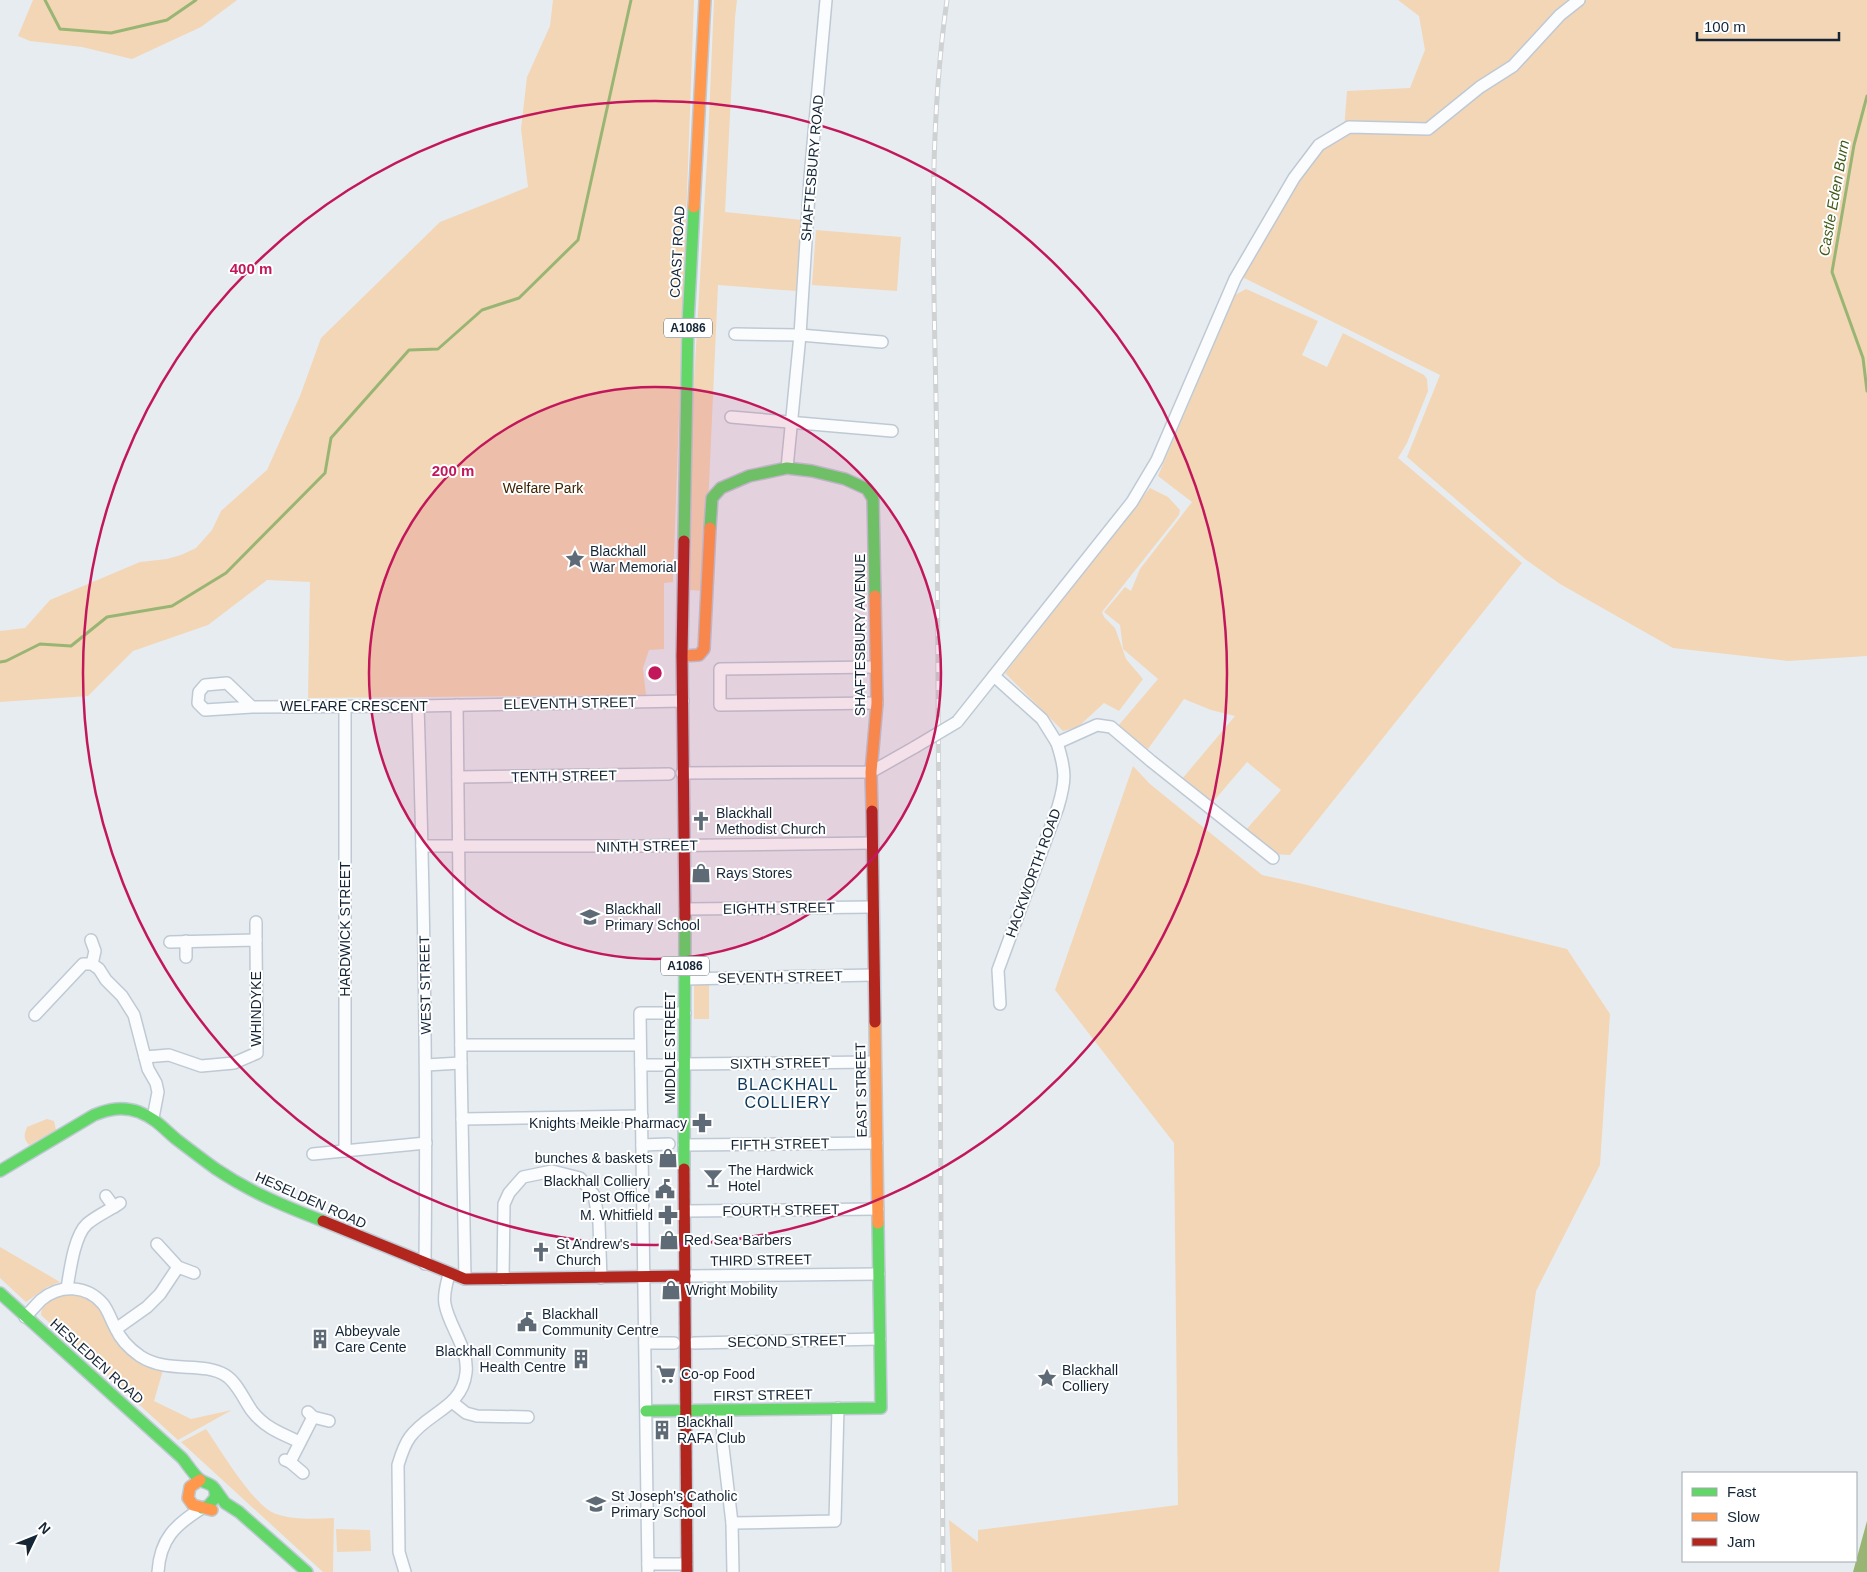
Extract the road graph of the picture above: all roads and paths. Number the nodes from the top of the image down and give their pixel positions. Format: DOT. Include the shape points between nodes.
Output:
graph roads {
  1 [pos="706,0"];
  2 [pos="826,0"];
  3 [pos="1579,0"];
  4 [pos="736,334"];
  5 [pos="800,335"];
  6 [pos="882,342"];
  7 [pos="731,417"];
  8 [pos="792,422"];
  9 [pos="892,431"];
  10 [pos="787,468"];
  11 [pos="682,656"];
  12 [pos="876,667"];
  13 [pos="994,676"];
  14 [pos="683,701"];
  15 [pos="877,703"];
  16 [pos="457,705"];
  17 [pos="345,706"];
  18 [pos="418,706"];
  19 [pos="252,707"];
  20 [pos="1057,743"];
  21 [pos="871,772"];
  22 [pos="682,773"];
  23 [pos="669,774"];
  24 [pos="458,777"];
  25 [pos="872,843"];
  26 [pos="684,845"];
  27 [pos="422,846"];
  28 [pos="459,846"];
  29 [pos="1273,858"];
  30 [pos="873,907"];
  31 [pos="685,910"];
  32 [pos="256,922"];
  33 [pos="91,940"];
  34 [pos="256,940"];
  35 [pos="186,941"];
  36 [pos="170,942"];
  37 [pos="186,957"];
  38 [pos="92,964"];
  39 [pos="874,974"];
  40 [pos="685,979"];
  41 [pos="1000,1004"];
  42 [pos="685,1013"];
  43 [pos="35,1015"];
  44 [pos="461,1045"];
  45 [pos="640,1046"];
  46 [pos="145,1057"];
  47 [pos="461,1062"];
  48 [pos="875,1062"];
  49 [pos="679,1064"];
  50 [pos="426,1065"];
  51 [pos="641,1065"];
  52 [pos="642,1116"];
  53 [pos="153,1118"];
  54 [pos="462,1119"];
  55 [pos="426,1143"];
  56 [pos="877,1143"];
  57 [pos="669,1144"];
  58 [pos="642,1145"];
  59 [pos="684,1145"];
  60 [pos="344,1151"];
  61 [pos="314,1154"];
  62 [pos="0,1171"];
  63 [pos="106,1196"];
  64 [pos="878,1209"];
  65 [pos="685,1211"];
  66 [pos="157,1244"];
  67 [pos="425,1264"];
  68 [pos="178,1267"];
  69 [pos="194,1273"];
  70 [pos="449,1274"];
  71 [pos="878,1274"];
  72 [pos="685,1276"];
  73 [pos="644,1277"];
  74 [pos="601,1278"];
  75 [pos="465,1279"];
  76 [pos="504,1279"];
  77 [pos="67,1288"];
  78 [pos="0,1294"];
  79 [pos="26,1316"];
  80 [pos="116,1329"];
  81 [pos="880,1339"];
  82 [pos="645,1343"];
  83 [pos="674,1343"];
  84 [pos="694,1343"];
  85 [pos="452,1402"];
  86 [pos="838,1408"];
  87 [pos="881,1408"];
  88 [pos="646,1411"];
  89 [pos="686,1411"];
  90 [pos="722,1411"];
  91 [pos="528,1417"];
  92 [pos="328,1421"];
  93 [pos="300,1442"];
  94 [pos="174,1452"];
  95 [pos="303,1473"];
  96 [pos="200,1480"];
  97 [pos="215,1489"];
  98 [pos="188,1493"];
  99 [pos="202,1508"];
  100 [pos="239,1512"];
  101 [pos="732,1523"];
  102 [pos="176,1527"];
  103 [pos="648,1568"];
  104 [pos="687,1568"];
  105 [pos="158,1572"];
  106 [pos="307,1572"];
  107 [pos="405,1572"];
  108 [pos="733,1572"];
  1 -- 11 [label="street, COAST ROAD / A1086" via="688,324"];
  2 -- 5 [label="street, SHAFTESBURY ROAD"];
  3 -- 13 [label="street" via="1560,15 1514,66 1480,87 1428,129 1349,127 1319,145 1294,178 1235,279 1148,478"];
  4 -- 5 [label="street"];
  5 -- 6 [label="street"];
  5 -- 8 [label="street, SHAFTESBURY ROAD"];
  7 -- 8 [label="street"];
  8 -- 9 [label="street"];
  8 -- 10 [label="street, SHAFTESBURY ROAD"];
  10 -- 11 [label="street" via="749,476 721,488 712,498 706,640 699,654"];
  10 -- 12 [label="street, SHAFTESBURY AVENUE" via="845,479 867,489 873,498"];
  11 -- 14 [label="street, MIDDLE STREET / A1086"];
  12 -- 15 [label="street, SHAFTESBURY AVENUE"];
  12 -- 15 [label="street" via="720,669 720,705"];
  13 -- 20 [label="street, HACKWORTH ROAD" via="1042,719"];
  13 -- 21 [label="street, bridge" via="957,722"];
  14 -- 16 [label="street, ELEVENTH STREET"];
  14 -- 22 [label="street, MIDDLE STREET / A1086"];
  15 -- 21 [label="street, SHAFTESBURY AVENUE"];
  16 -- 18 [label="street, WELFARE CRESCENT"];
  16 -- 24 [label="street"];
  17 -- 18 [label="street, WELFARE CRESCENT"];
  17 -- 19 [label="street, WELFARE CRESCENT"];
  17 -- 60 [label="street, HARDWICK STREET"];
  18 -- 27 [label="street, WEST STREET"];
  20 -- 29 [label="street" via="1097,725 1112,727"];
  20 -- 41 [label="street, HACKWORTH ROAD" via="1063,762 1064,784 998,970"];
  21 -- 22 [label="street"];
  21 -- 25 [label="street, EAST STREET"];
  22 -- 26 [label="street, MIDDLE STREET / A1086"];
  23 -- 24 [label="street, TENTH STREET"];
  24 -- 28 [label="street"];
  25 -- 26 [label="street, NINTH STREET"];
  25 -- 30 [label="street, EAST STREET"];
  26 -- 28 [label="street, NINTH STREET"];
  26 -- 31 [label="street, MIDDLE STREET / A1086"];
  27 -- 28 [label="street, NINTH STREET"];
  27 -- 50 [label="street, WEST STREET"];
  28 -- 44 [label="street"];
  30 -- 31 [label="street, EIGHTH STREET"];
  30 -- 39 [label="street, EAST STREET"];
  31 -- 40 [label="street, MIDDLE STREET / A1086"];
  32 -- 34 [label="street, WHINDYKE"];
  33 -- 38 [label="street" via="95,951"];
  34 -- 35 [label="street"];
  34 -- 46 [label="street, WHINDYKE" via="257,1053 234,1063 201,1066 169,1055"];
  35 -- 36 [label="street"];
  35 -- 37 [label="street"];
  38 -- 43 [label="street" via="83,964"];
  38 -- 46 [label="street" via="122,996 134,1015"];
  39 -- 40 [label="street, SEVENTH STREET"];
  39 -- 48 [label="street, EAST STREET"];
  40 -- 42 [label="street, MIDDLE STREET / A1086"];
  42 -- 45 [label="street" via="640,1013"];
  42 -- 49 [label="street, MIDDLE STREET / A1086"];
  44 -- 45 [label="street"];
  44 -- 47 [label="street"];
  45 -- 51 [label="street"];
  46 -- 53 [label="street" via="158,1092"];
  47 -- 50 [label="street"];
  47 -- 54 [label="street"];
  48 -- 49 [label="street, SIXTH STREET"];
  48 -- 56 [label="street, EAST STREET"];
  49 -- 51 [label="street, SIXTH STREET"];
  49 -- 59 [label="street, MIDDLE STREET / A1086"];
  50 -- 55 [label="street, WEST STREET"];
  51 -- 52 [label="street"];
  52 -- 54 [label="street"];
  52 -- 58 [label="street"];
  53 -- 62 [label="street, HESELDEN ROAD" via="120,1108 106,1110"];
  53 -- 67 [label="street, HESELDEN ROAD" via="209,1164 260,1196"];
  54 -- 75 [label="street"];
  55 -- 60 [label="street"];
  55 -- 67 [label="street, WEST STREET"];
  56 -- 59 [label="street, FIFTH STREET"];
  56 -- 64 [label="street, EAST STREET"];
  57 -- 58 [label="street"];
  58 -- 73 [label="street"];
  59 -- 65 [label="street, MIDDLE STREET / A1086"];
  60 -- 61 [label="street"];
  63 -- 77 [label="street" via="117,1205 86,1225 72,1260"];
  64 -- 65 [label="street, FOURTH STREET"];
  64 -- 71 [label="street, EAST STREET"];
  65 -- 72 [label="street, MIDDLE STREET / A1086"];
  66 -- 68 [label="street"];
  67 -- 70 [label="street, HESELDEN ROAD"];
  68 -- 69 [label="street"];
  68 -- 80 [label="street" via="160,1294"];
  70 -- 75 [label="street, HESELDEN ROAD"];
  70 -- 85 [label="street" via="444,1303 464,1353 466,1372 460,1391"];
  71 -- 72 [label="street, THIRD STREET"];
  71 -- 81 [label="street, EAST STREET"];
  72 -- 73 [label="street, THIRD STREET"];
  72 -- 89 [label="street, MIDDLE STREET / A1086"];
  73 -- 74 [label="street, HESELDEN ROAD"];
  73 -- 82 [label="street"];
  74 -- 76 [label="street, HESELDEN ROAD"];
  74 -- 76 [label="street" via="599,1223 594,1195 580,1178 552,1171 523,1177 508,1193 504,1204"];
  75 -- 76 [label="street, HESELDEN ROAD"];
  77 -- 79 [label="street" via="42,1299"];
  77 -- 80 [label="street" via="81,1289 93,1295 103,1304"];
  78 -- 79 [label="street, HESLEDEN ROAD"];
  79 -- 94 [label="street, HESLEDEN ROAD"];
  80 -- 93 [label="street" via="133,1350 154,1363 219,1372 231,1379 264,1424"];
  81 -- 84 [label="street, SECOND STREET"];
  81 -- 87 [label="street, EAST STREET"];
  82 -- 83 [label="street"];
  82 -- 88 [label="street"];
  85 -- 91 [label="street" via="466,1413 477,1416"];
  85 -- 107 [label="street" via="410,1437 398,1465 399,1552"];
  86 -- 87 [label="street, FIRST STREET"];
  86 -- 90 [label="street, FIRST STREET"];
  86 -- 101 [label="street" via="836,1521"];
  88 -- 89 [label="street, FIRST STREET"];
  88 -- 103 [label="street"];
  89 -- 90 [label="street, FIRST STREET"];
  89 -- 104 [label="street, A1086"];
  90 -- 101 [label="street"];
  92 -- 93 [label="street" via="310,1415"];
  93 -- 95 [label="street" via="286,1461"];
  94 -- 96 [label="street, HESLEDEN ROAD"];
  94 -- 98 [label="street"];
  96 -- 97 [label="street" via="210,1482"];
  96 -- 98 [label="street" via="191,1484"];
  97 -- 99 [label="street" via="214,1502"];
  97 -- 100 [label="street" via="225,1503"];
  98 -- 99 [label="street" via="193,1506"];
  98 -- 102 [label="street"];
  99 -- 100 [label="street"];
  99 -- 102 [label="street"];
  100 -- 106 [label="street"];
  101 -- 108 [label="street"];
  102 -- 105 [label="street" via="164,1543"];
  103 -- 104 [label="street"];
}
